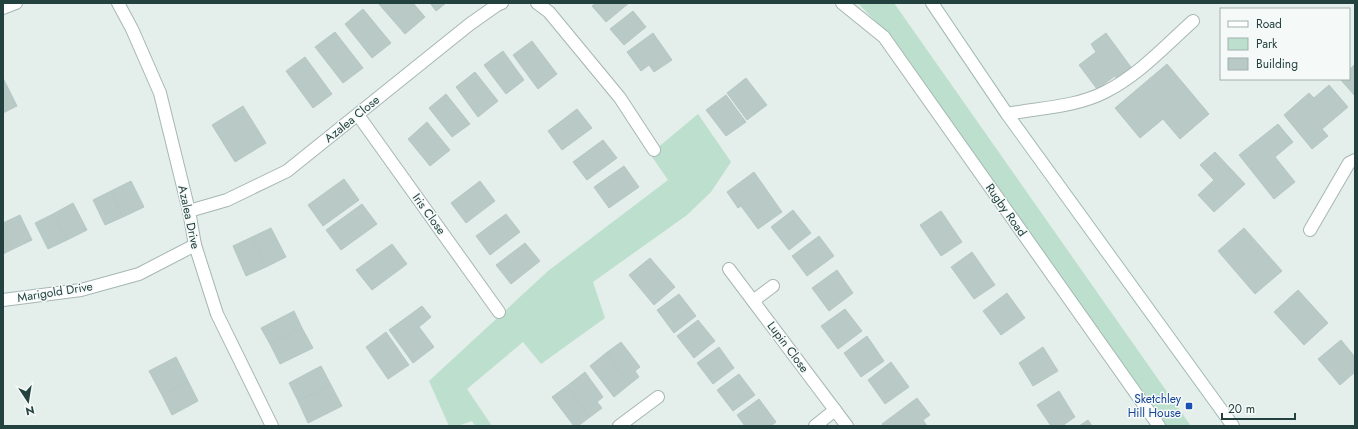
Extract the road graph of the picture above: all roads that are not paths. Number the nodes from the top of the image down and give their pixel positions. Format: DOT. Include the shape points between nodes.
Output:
graph roads {
  1 [pos="16,3"];
  2 [pos="118,3"];
  3 [pos="502,3"];
  4 [pos="537,3"];
  5 [pos="842,3"];
  6 [pos="932,3"];
  7 [pos="3,8"];
  8 [pos="1193,20"];
  9 [pos="1007,114"];
  10 [pos="358,115"];
  11 [pos="654,150"];
  12 [pos="1355,160"];
  13 [pos="188,210"];
  14 [pos="1310,230"];
  15 [pos="194,245"];
  16 [pos="729,269"];
  17 [pos="773,286"];
  18 [pos="3,300"];
  19 [pos="753,301"];
  20 [pos="499,312"];
  21 [pos="658,397"];
  22 [pos="835,410"];
  23 [pos="272,426"];
  24 [pos="619,426"];
  25 [pos="815,426"];
  26 [pos="847,426"];
  27 [pos="1159,426"];
  28 [pos="1233,426"];
  1 -- 7 [label="street"];
  2 -- 13 [label="street, Azalea Drive" via="160,93"];
  3 -- 10 [label="street, Azalea Close" via="470,24"];
  4 -- 11 [label="street" via="549,12 620,98"];
  5 -- 27 [label="street, Rugby Road" via="884,37"];
  6 -- 9 [label="street"];
  8 -- 9 [label="street" via="1135,73 1105,92 1077,102"];
  9 -- 28 [label="street"];
  10 -- 13 [label="street, Azalea Close" via="287,171 227,200"];
  10 -- 20 [label="street, Iris Close"];
  12 -- 14 [label="street" via="1349,163"];
  13 -- 15 [label="street, Azalea Drive"];
  15 -- 18 [label="street, Marigold Drive" via="138,274 81,290"];
  15 -- 23 [label="street, Azalea Drive" via="216,314"];
  16 -- 19 [label="street, Lupin Close"];
  17 -- 19 [label="street"];
  19 -- 22 [label="street, Lupin Close"];
  21 -- 24 [label="street"];
  22 -- 25 [label="street"];
  22 -- 26 [label="street, Lupin Close"];
}
